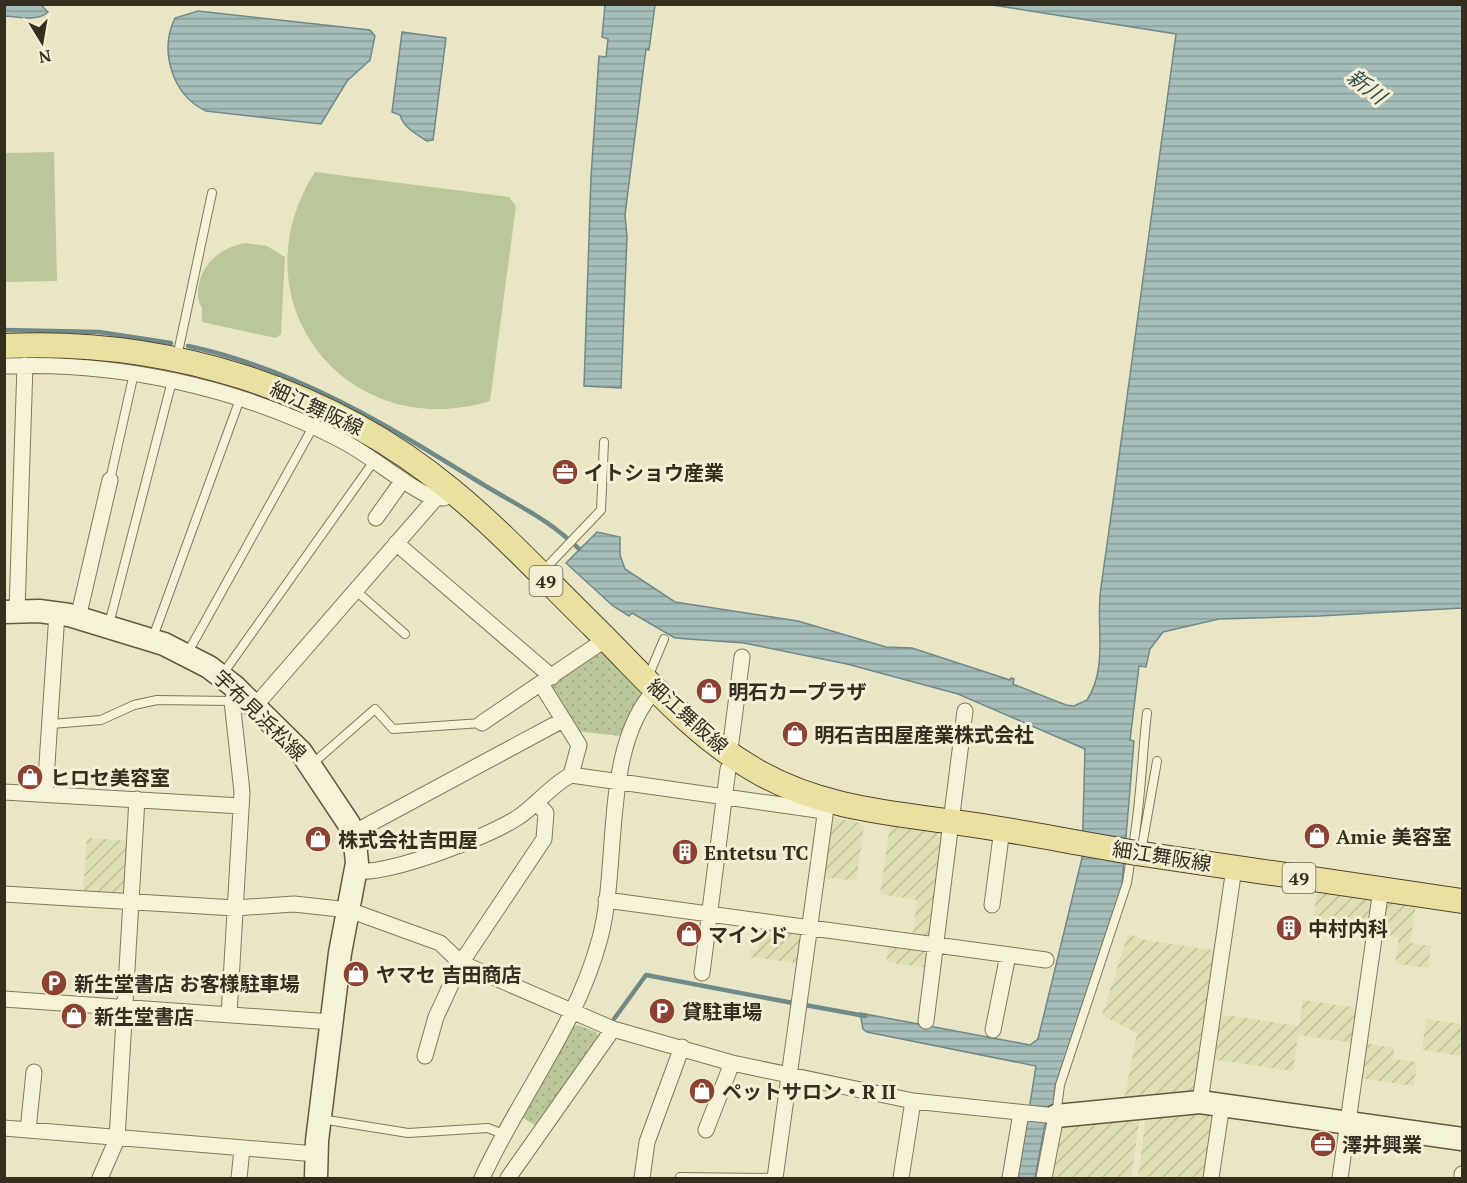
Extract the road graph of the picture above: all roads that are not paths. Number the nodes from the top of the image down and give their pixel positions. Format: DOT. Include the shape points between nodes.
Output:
graph roads {
  1 [pos="212,193"];
  2 [pos="4,346"];
  3 [pos="25,365"];
  4 [pos="4,366"];
  5 [pos="174,370"];
  6 [pos="134,373"];
  7 [pos="240,399"];
  8 [pos="313,427"];
  9 [pos="604,442"];
  10 [pos="374,461"];
  11 [pos="110,480"];
  12 [pos="403,480"];
  13 [pos="444,495"];
  14 [pos="376,518"];
  15 [pos="396,543"];
  16 [pos="540,574"];
  17 [pos="356,590"];
  18 [pos="11,612"];
  19 [pos="68,616"];
  20 [pos="108,627"];
  21 [pos="405,634"];
  22 [pos="606,639"];
  23 [pos="664,639"];
  24 [pos="152,641"];
  25 [pos="187,655"];
  26 [pos="742,657"];
  27 [pos="222,676"];
  28 [pos="547,680"];
  29 [pos="650,682"];
  30 [pos="242,700"];
  31 [pos="965,711"];
  32 [pos="1147,713"];
  33 [pos="563,720"];
  34 [pos="51,723"];
  35 [pos="482,723"];
  36 [pos="727,760"];
  37 [pos="1157,761"];
  38 [pos="311,764"];
  39 [pos="572,775"];
  40 [pos="620,781"];
  41 [pos="4,792"];
  42 [pos="45,794"];
  43 [pos="724,797"];
  44 [pos="137,800"];
  45 [pos="537,803"];
  46 [pos="241,806"];
  47 [pos="826,806"];
  48 [pos="951,822"];
  49 [pos="1002,829"];
  50 [pos="353,833"];
  51 [pos="1135,852"];
  52 [pos="1234,868"];
  53 [pos="356,871"];
  54 [pos="1381,889"];
  55 [pos="4,894"];
  56 [pos="606,900"];
  57 [pos="1462,901"];
  58 [pos="131,902"];
  59 [pos="992,905"];
  60 [pos="235,908"];
  61 [pos="349,909"];
  62 [pos="709,914"];
  63 [pos="809,928"];
  64 [pos="936,945"];
  65 [pos="1008,955"];
  66 [pos="1046,960"];
  67 [pos="462,963"];
  68 [pos="702,973"];
  69 [pos="4,999"];
  70 [pos="125,1008"];
  71 [pos="572,1014"];
  72 [pos="229,1015"];
  73 [pos="926,1021"];
  74 [pos="332,1022"];
  75 [pos="613,1029"];
  76 [pos="993,1030"];
  77 [pos="682,1047"];
  78 [pos="425,1056"];
  79 [pos="732,1063"];
  80 [pos="34,1072"];
  81 [pos="789,1073"];
  82 [pos="913,1101"];
  83 [pos="1211,1103"];
  84 [pos="1024,1114"];
  85 [pos="1053,1116"];
  86 [pos="320,1119"];
  87 [pos="1348,1122"];
  88 [pos="4,1128"];
  89 [pos="28,1130"];
  90 [pos="706,1130"];
  91 [pos="503,1134"];
  92 [pos="117,1139"];
  93 [pos="1462,1139"];
  94 [pos="242,1149"];
  95 [pos="316,1154"];
  96 [pos="1462,1174"];
  97 [pos="680,1177"];
  98 [pos="776,1178"];
  99 [pos="100,1179"];
  100 [pos="239,1179"];
  101 [pos="316,1179"];
  102 [pos="482,1179"];
  103 [pos="508,1179"];
  104 [pos="642,1179"];
  105 [pos="901,1179"];
  106 [pos="1010,1179"];
  107 [pos="1044,1179"];
  108 [pos="1211,1179"];
  109 [pos="1340,1179"];
  110 [pos="1462,1179"];
  1 -- 5 [label="lane"];
  2 -- 5 [label="main road, 細江舞阪線 / 49" via="98,347"];
  3 -- 4 [label="street"];
  3 -- 6 [label="street"];
  3 -- 18 [label="street"];
  5 -- 6 [label="street"];
  5 -- 7 [label="street"];
  5 -- 13 [label="main road, 細江舞阪線 / 49" via="256,381 319,406 386,443"];
  5 -- 20 [label="lane"];
  6 -- 11 [label="lane"];
  7 -- 8 [label="street"];
  7 -- 24 [label="lane"];
  8 -- 10 [label="street"];
  8 -- 25 [label="lane"];
  9 -- 16 [label="lane" via="601,510"];
  10 -- 12 [label="street"];
  10 -- 27 [label="lane"];
  11 -- 19 [label="street"];
  12 -- 13 [label="street"];
  12 -- 14 [label="street"];
  13 -- 15 [label="street"];
  13 -- 16 [label="main road, 細江舞阪線 / 49"];
  15 -- 17 [label="street"];
  15 -- 28 [label="street"];
  16 -- 22 [label="main road, 細江舞阪線 / 49"];
  17 -- 21 [label="lane"];
  17 -- 30 [label="street"];
  18 -- 19 [label="main road, 宇布見浜松線"];
  19 -- 20 [label="main road, 宇布見浜松線"];
  19 -- 34 [label="street"];
  20 -- 24 [label="main road, 宇布見浜松線"];
  22 -- 28 [label="street"];
  22 -- 29 [label="main road, 細江舞阪線 / 49"];
  23 -- 29 [label="lane"];
  24 -- 25 [label="main road, 宇布見浜松線"];
  25 -- 27 [label="main road, 宇布見浜松線"];
  26 -- 36 [label="street"];
  27 -- 30 [label="main road, 宇布見浜松線"];
  28 -- 33 [label="street"];
  28 -- 35 [label="street"];
  29 -- 36 [label="main road, 細江舞阪線 / 49"];
  29 -- 40 [label="street" via="629,732"];
  30 -- 34 [label="lane" via="157,700 100,720"];
  30 -- 38 [label="main road, 宇布見浜松線"];
  30 -- 46 [label="street"];
  31 -- 48 [label="street"];
  32 -- 51 [label="lane"];
  33 -- 39 [label="street" via="579,746"];
  33 -- 50 [label="street"];
  34 -- 42 [label="street"];
  35 -- 38 [label="lane" via="393,729 375,709"];
  36 -- 43 [label="street"];
  36 -- 47 [label="main road, 細江舞阪線 / 49"];
  37 -- 51 [label="lane"];
  38 -- 50 [label="main road, 宇布見浜松線"];
  39 -- 40 [label="street"];
  39 -- 45 [label="street"];
  40 -- 43 [label="street"];
  40 -- 56 [label="street"];
  41 -- 42 [label="street"];
  42 -- 44 [label="street"];
  43 -- 47 [label="street"];
  43 -- 62 [label="street"];
  44 -- 46 [label="street"];
  44 -- 58 [label="street"];
  45 -- 53 [label="street" via="487,834 389,868"];
  45 -- 67 [label="street" via="546,813 544,839"];
  46 -- 60 [label="street"];
  47 -- 48 [label="main road, 細江舞阪線 / 49"];
  47 -- 63 [label="street"];
  48 -- 49 [label="main road, 細江舞阪線 / 49"];
  48 -- 64 [label="street"];
  49 -- 51 [label="main road, 細江舞阪線 / 49, bridge"];
  49 -- 59 [label="street"];
  50 -- 53 [label="main road, 宇布見浜松線"];
  51 -- 52 [label="main road, 細江舞阪線 / 49"];
  51 -- 85 [label="lane"];
  52 -- 54 [label="main road, 細江舞阪線 / 49"];
  52 -- 83 [label="street"];
  53 -- 61 [label="main road, 宇布見浜松線"];
  54 -- 57 [label="main road, 細江舞阪線 / 49"];
  54 -- 87 [label="street"];
  55 -- 58 [label="street"];
  56 -- 62 [label="street"];
  56 -- 71 [label="street" via="598,945"];
  58 -- 60 [label="street"];
  58 -- 70 [label="street"];
  60 -- 61 [label="street" via="294,904"];
  60 -- 72 [label="street"];
  61 -- 67 [label="street" via="440,943"];
  61 -- 74 [label="main road, 宇布見浜松線"];
  62 -- 63 [label="street"];
  62 -- 68 [label="street"];
  63 -- 64 [label="street"];
  63 -- 81 [label="street"];
  64 -- 65 [label="street"];
  64 -- 73 [label="street"];
  65 -- 66 [label="street"];
  65 -- 76 [label="street"];
  67 -- 71 [label="street"];
  67 -- 78 [label="street" via="436,1017"];
  69 -- 70 [label="street"];
  70 -- 72 [label="street"];
  70 -- 92 [label="street"];
  71 -- 75 [label="street"];
  71 -- 91 [label="street"];
  72 -- 74 [label="street"];
  74 -- 86 [label="main road, 宇布見浜松線"];
  75 -- 77 [label="street"];
  75 -- 103 [label="street"];
  77 -- 79 [label="street"];
  77 -- 104 [label="street" via="649,1136"];
  79 -- 81 [label="street"];
  79 -- 90 [label="street"];
  80 -- 89 [label="street"];
  81 -- 82 [label="street"];
  81 -- 98 [label="street"];
  82 -- 84 [label="street"];
  82 -- 105 [label="street"];
  83 -- 85 [label="main road"];
  83 -- 87 [label="main road"];
  83 -- 108 [label="street"];
  84 -- 85 [label="street"];
  84 -- 106 [label="street"];
  85 -- 107 [label="street"];
  86 -- 91 [label="lane" via="408,1133 489,1128"];
  86 -- 95 [label="main road, 宇布見浜松線"];
  87 -- 93 [label="main road"];
  87 -- 109 [label="street"];
  88 -- 89 [label="street"];
  89 -- 92 [label="street"];
  91 -- 102 [label="street"];
  92 -- 94 [label="street"];
  92 -- 99 [label="street"];
  94 -- 95 [label="street"];
  94 -- 100 [label="street"];
  95 -- 101 [label="main road, 宇布見浜松線"];
  96 -- 110 [label="street"];
  97 -- 98 [label="lane"];
}
